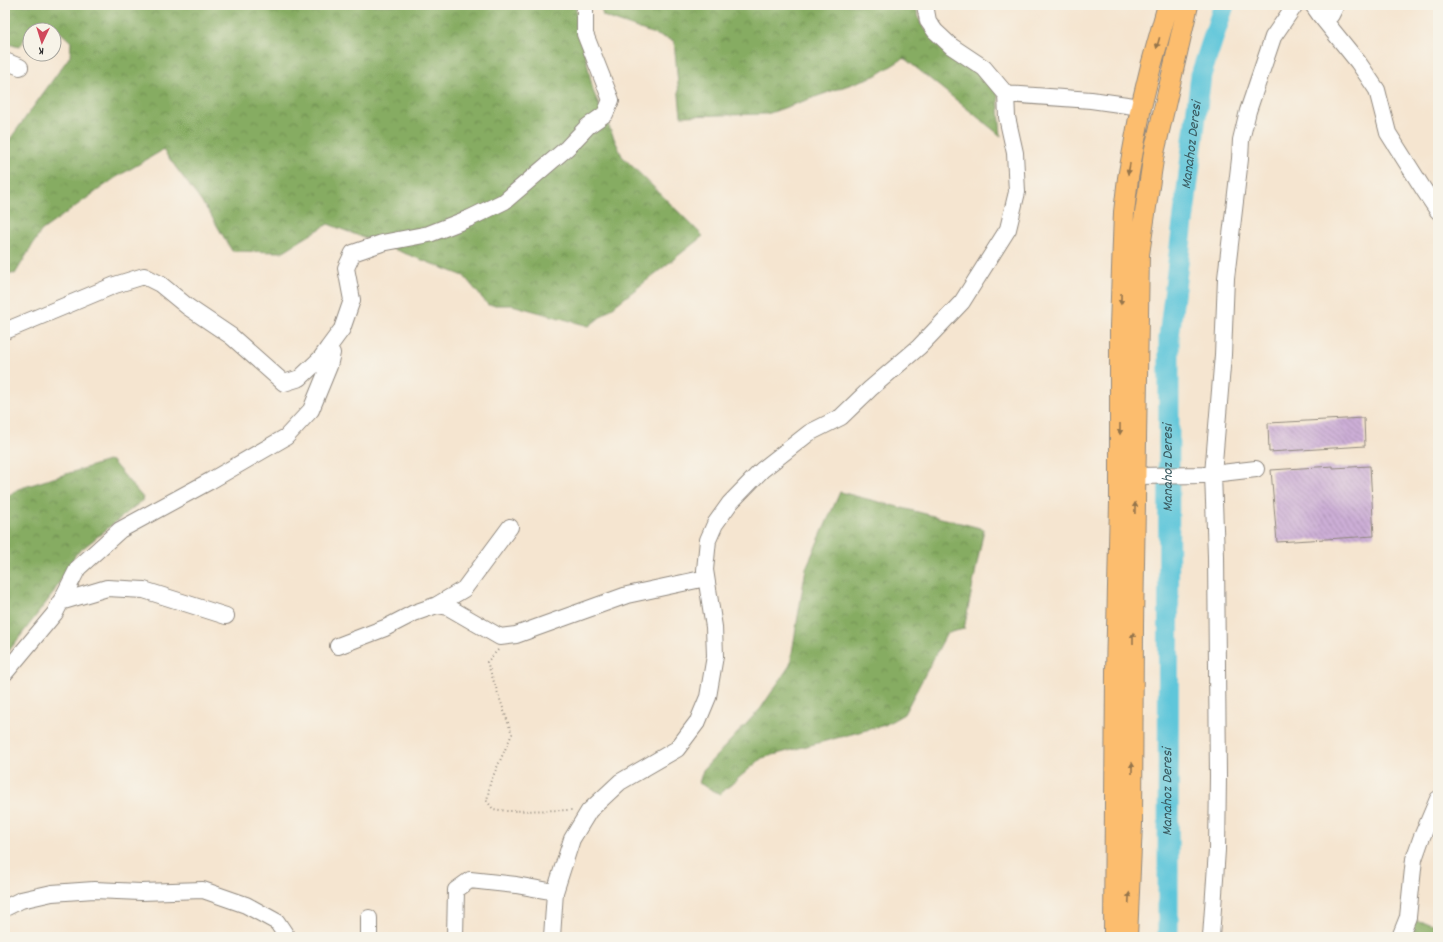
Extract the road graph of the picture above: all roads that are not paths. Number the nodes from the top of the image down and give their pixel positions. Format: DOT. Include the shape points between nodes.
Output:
graph roads {
  1 [pos="585,5"];
  2 [pos="926,5"];
  3 [pos="1168,5"];
  4 [pos="1188,5"];
  5 [pos="1295,5"];
  6 [pos="1336,5"];
  7 [pos="1316,10"];
  8 [pos="5,61"];
  9 [pos="20,67"];
  10 [pos="1006,94"];
  11 [pos="1141,107"];
  12 [pos="1438,211"];
  13 [pos="5,331"];
  14 [pos="328,348"];
  15 [pos="1256,469"];
  16 [pos="1208,474"];
  17 [pos="1140,476"];
  18 [pos="510,527"];
  19 [pos="706,578"];
  20 [pos="60,602"];
  21 [pos="437,605"];
  22 [pos="226,616"];
  23 [pos="338,646"];
  24 [pos="5,673"];
  25 [pos="1438,799"];
  26 [pos="556,892"];
  27 [pos="5,908"];
  28 [pos="369,918"];
  29 [pos="287,937"];
  30 [pos="369,937"];
  31 [pos="454,937"];
  32 [pos="552,937"];
  33 [pos="1114,937"];
  34 [pos="1127,937"];
  35 [pos="1211,937"];
  36 [pos="1400,937"];
  1 -- 14 [label="street" via="585,34 611,100 605,114 588,126 568,148 505,201 429,234 382,243 353,253 346,268 352,300 342,329"];
  2 -- 10 [label="street" via="928,21 935,31 950,46 984,68"];
  3 -- 11 [label="main road, one-way"];
  4 -- 17 [label="main road" via="1154,153 1139,254"];
  5 -- 16 [label="street" via="1273,37 1241,140 1226,278 1223,355"];
  6 -- 7 [label="street" via="1331,15"];
  7 -- 12 [label="street" via="1377,90 1388,132"];
  8 -- 9 [label="street"];
  10 -- 11 [label="street" via="1091,100"];
  10 -- 19 [label="street" via="1007,117 1015,153 1017,192 1008,229 962,302 919,347 841,417 809,433 762,470 730,503 715,524 708,540"];
  11 -- 33 [label="main road, one-way" via="1128,178 1122,260"];
  13 -- 14 [label="street" via="115,285 144,276 160,284 230,336 284,383 300,378"];
  14 -- 20 [label="street" via="332,353 329,366 311,410 286,437 120,530 78,568"];
  15 -- 16 [label="street"];
  16 -- 17 [label="street"];
  16 -- 35 [label="street" via="1216,556 1218,776 1217,850"];
  34 -- 17 [label="main road, one-way"];
  18 -- 21 [label="street" via="464,589"];
  19 -- 21 [label="street" via="627,595 516,634 500,637 448,607"];
  19 -- 26 [label="street" via="714,627 715,656 708,697 698,721 677,750 620,782 589,811 572,839"];
  20 -- 22 [label="street" via="107,588 144,590"];
  20 -- 24 [label="street" via="55,613"];
  21 -- 23 [label="street"];
  25 -- 36 [label="street" via="1414,859 1408,917"];
  26 -- 31 [label="street" via="470,880 456,890"];
  26 -- 32 [label="street"];
  27 -- 29 [label="street" via="21,900 52,893 94,890 203,890 246,905 278,922"];
  28 -- 30 [label="street"];
}
